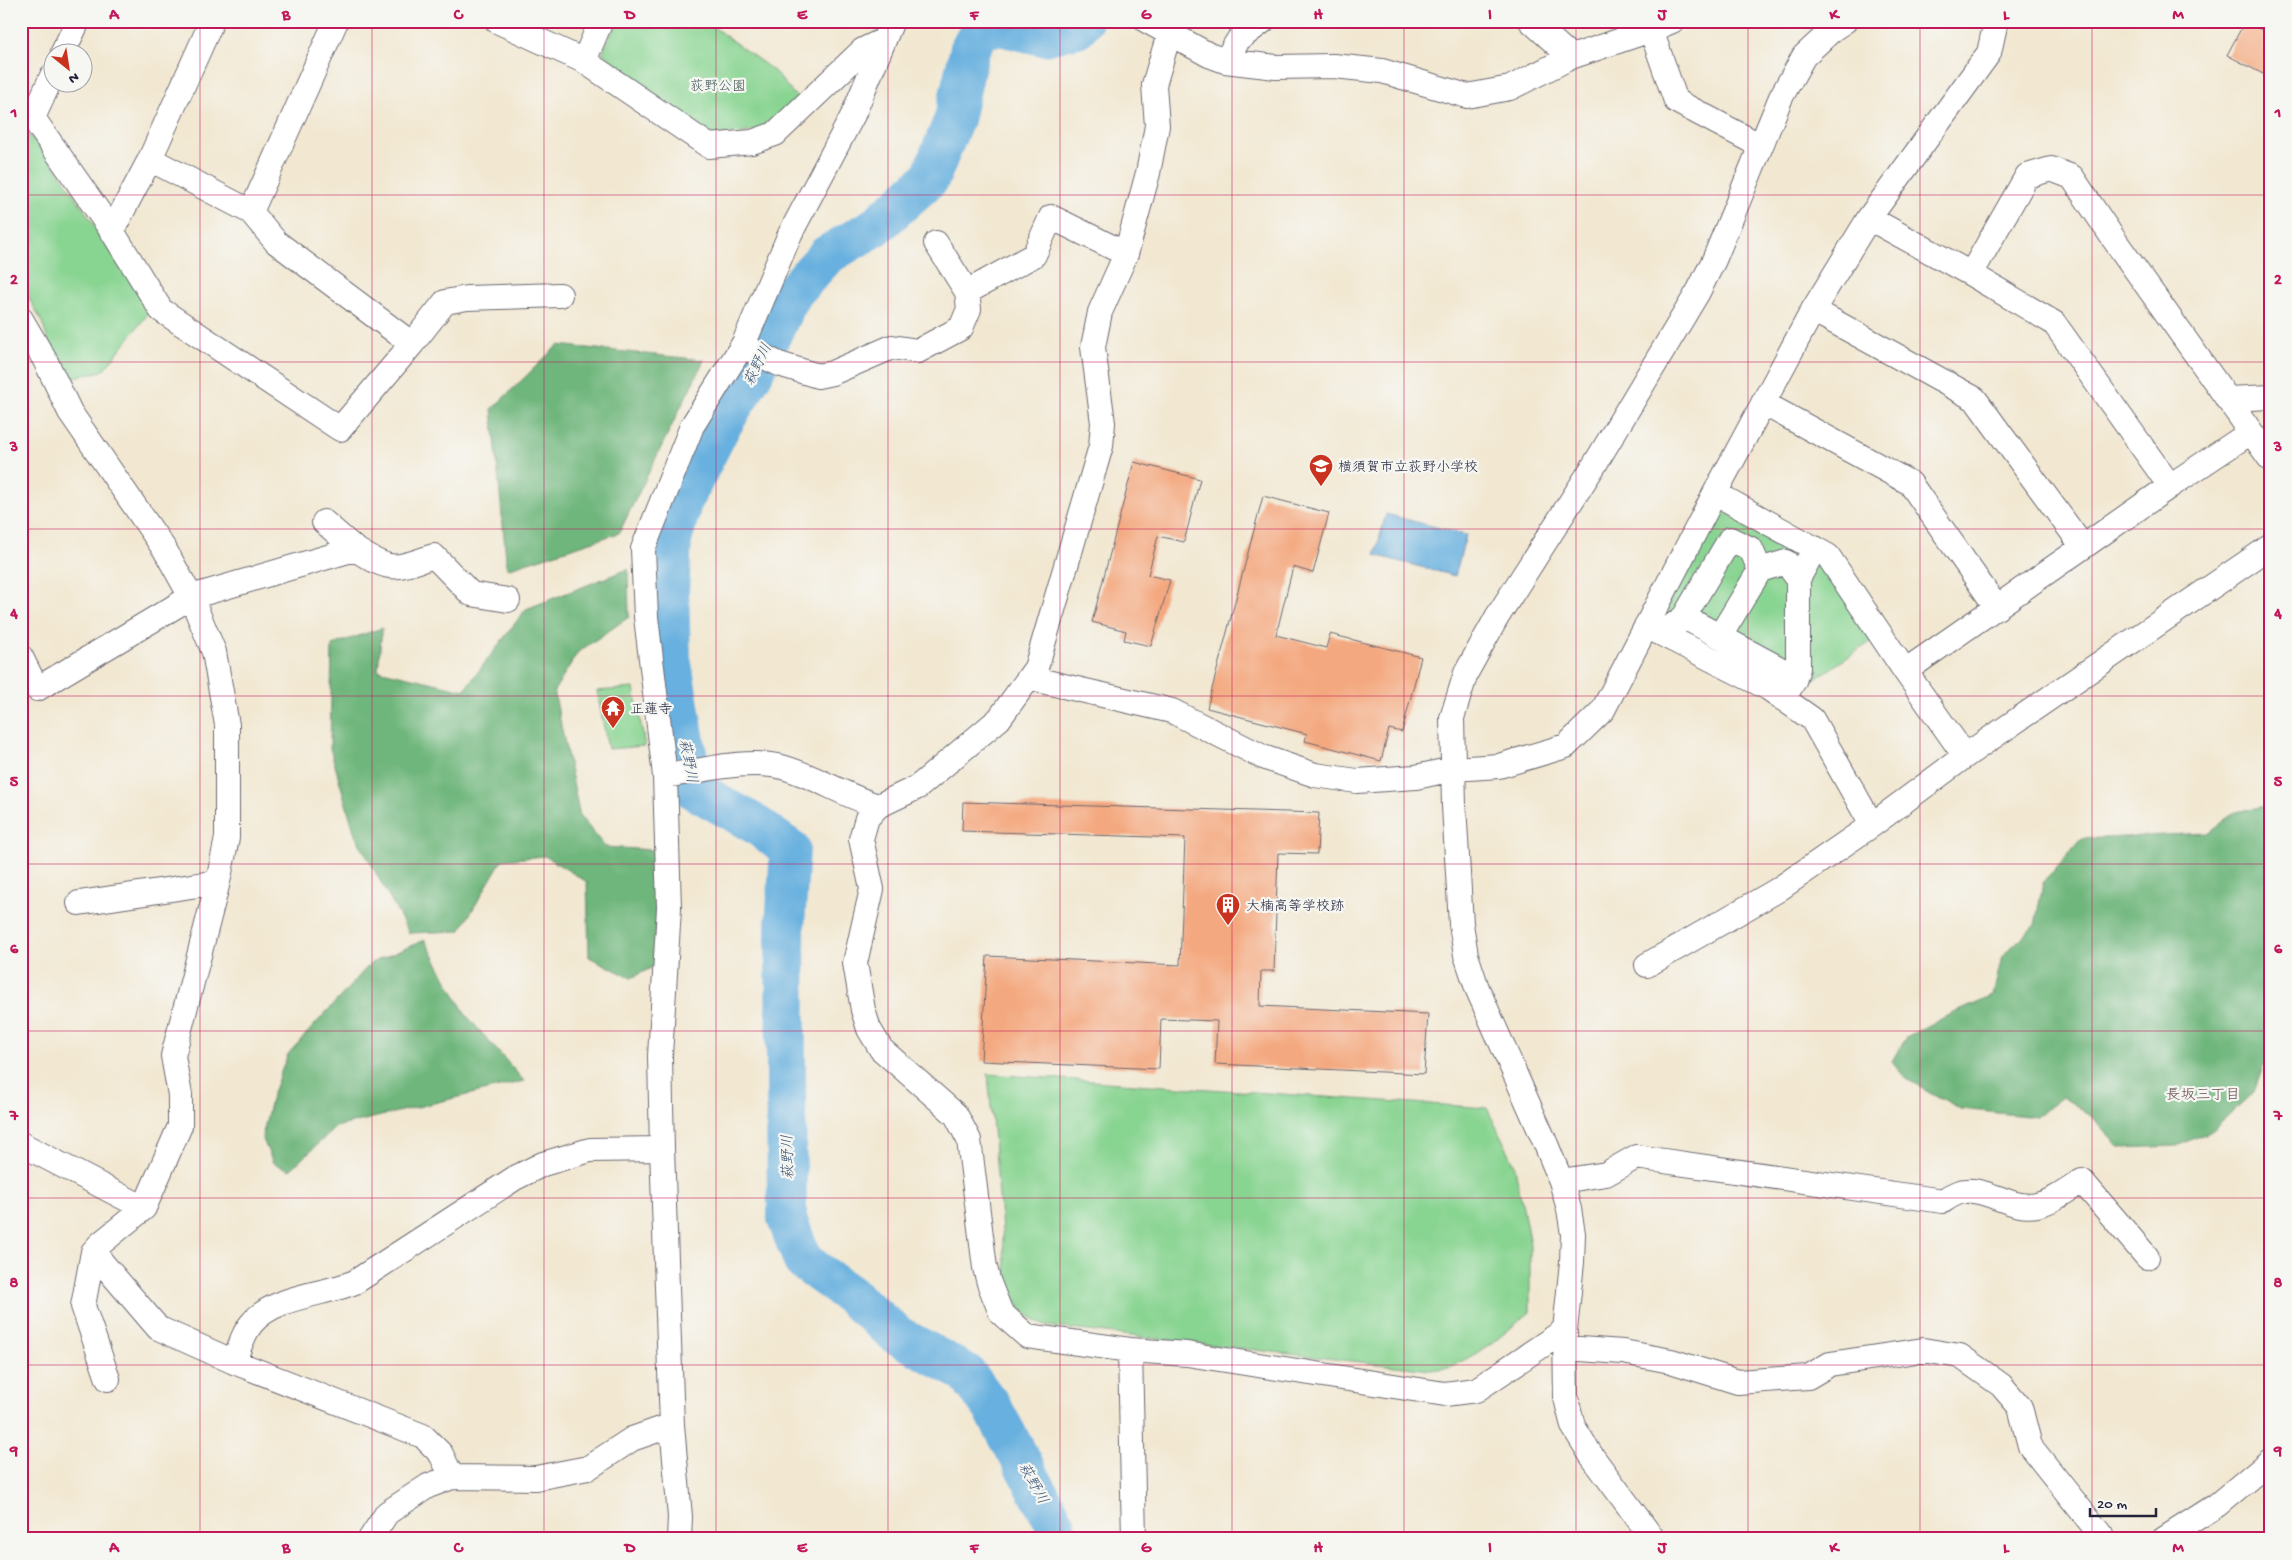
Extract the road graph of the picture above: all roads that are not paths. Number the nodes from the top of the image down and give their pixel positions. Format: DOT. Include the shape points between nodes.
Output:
graph roads {
  1 [pos="78,21"];
  2 [pos="212,21"];
  3 [pos="336,21"];
  4 [pos="497,21"];
  5 [pos="601,21"];
  6 [pos="1147,21"];
  7 [pos="1263,21"];
  8 [pos="1531,21"];
  9 [pos="1845,21"];
  10 [pos="1996,21"];
  11 [pos="1661,26"];
  12 [pos="888,31"];
  13 [pos="1169,34"];
  14 [pos="69,42"];
  15 [pos="1571,57"];
  16 [pos="584,61"];
  17 [pos="1225,61"];
  18 [pos="42,92"];
  19 [pos="27,118"];
  20 [pos="1760,145"];
  21 [pos="150,159"];
  22 [pos="251,212"];
  23 [pos="1869,218"];
  24 [pos="112,231"];
  25 [pos="936,243"];
  26 [pos="1126,254"];
  27 [pos="1971,274"];
  28 [pos="967,292"];
  29 [pos="560,295"];
  30 [pos="1813,310"];
  31 [pos="21,319"];
  32 [pos="412,344"];
  33 [pos="749,347"];
  34 [pos="2271,397"];
  35 [pos="2227,398"];
  36 [pos="1763,403"];
  37 [pos="2251,432"];
  38 [pos="2271,460"];
  39 [pos="2170,486"];
  40 [pos="1715,493"];
  41 [pos="324,522"];
  42 [pos="2271,546"];
  43 [pos="2083,547"];
  44 [pos="1815,548"];
  45 [pos="355,549"];
  46 [pos="1760,570"];
  47 [pos="1798,580"];
  48 [pos="191,596"];
  49 [pos="508,600"];
  50 [pos="1997,608"];
  51 [pos="1684,617"];
  52 [pos="1654,630"];
  53 [pos="1720,636"];
  54 [pos="21,657"];
  55 [pos="1905,671"];
  56 [pos="1795,677"];
  57 [pos="1029,678"];
  58 [pos="1783,699"];
  59 [pos="1965,756"];
  60 [pos="1453,769"];
  61 [pos="665,776"];
  62 [pos="878,806"];
  63 [pos="1872,825"];
  64 [pos="218,882"];
  65 [pos="79,903"];
  66 [pos="1647,965"];
  67 [pos="21,1144"];
  68 [pos="662,1149"];
  69 [pos="1561,1181"];
  70 [pos="144,1208"];
  71 [pos="93,1252"];
  72 [pos="2147,1257"];
  73 [pos="1565,1339"];
  74 [pos="1130,1350"];
  75 [pos="234,1362"];
  76 [pos="108,1380"];
  77 [pos="672,1425"];
  78 [pos="2271,1460"];
  79 [pos="452,1477"];
  80 [pos="370,1539"];
  81 [pos="679,1539"];
  82 [pos="1134,1539"];
  83 [pos="1653,1539"];
  84 [pos="2104,1539"];
  85 [pos="2164,1539"];
  1 -- 14 [label="street"];
  2 -- 21 [label="street"];
  3 -- 22 [label="street"];
  4 -- 16 [label="street"];
  5 -- 16 [label="street"];
  6 -- 13 [label="street"];
  7 -- 17 [label="street" via="1239,39"];
  8 -- 15 [label="street"];
  9 -- 20 [label="street" via="1804,56"];
  10 -- 23 [label="street" via="1989,53"];
  11 -- 15 [label="street"];
  11 -- 20 [label="street" via="1676,101"];
  12 -- 16 [label="street" via="775,134 752,142 709,146"];
  12 -- 33 [label="street" via="853,115 790,234"];
  13 -- 17 [label="street" via="1208,56"];
  13 -- 26 [label="street" via="1154,85 1157,126 1148,173"];
  15 -- 17 [label="street" via="1510,88 1466,96 1382,71 1334,66 1276,67"];
  18 -- 19 [label="street"];
  19 -- 24 [label="street"];
  20 -- 60 [label="street" via="1698,292 1595,464 1497,617 1466,673 1452,718"];
  21 -- 22 [label="street"];
  21 -- 24 [label="street"];
  22 -- 32 [label="street" via="276,242"];
  23 -- 27 [label="street"];
  23 -- 30 [label="street"];
  24 -- 32 [label="street" via="161,310 340,429"];
  25 -- 28 [label="street"];
  26 -- 28 [label="street" via="1052,217 1034,255"];
  26 -- 57 [label="street" via="1100,312 1093,347 1103,423 1102,446 1036,668"];
  27 -- 35 [label="street" via="2027,176 2050,169 2072,177"];
  27 -- 39 [label="street" via="2054,323"];
  28 -- 33 [label="street" via="970,309 961,328 918,351 892,347 832,373 818,376 780,364"];
  29 -- 32 [label="street" via="467,298 445,302"];
  30 -- 36 [label="street"];
  30 -- 43 [label="street" via="1975,398"];
  31 -- 48 [label="street" via="70,412 165,550"];
  33 -- 61 [label="street" via="692,426 643,549 646,617"];
  34 -- 35 [label="street"];
  35 -- 37 [label="street"];
  36 -- 40 [label="street"];
  36 -- 50 [label="street" via="1910,483"];
  37 -- 38 [label="street"];
  37 -- 39 [label="street"];
  39 -- 43 [label="street"];
  40 -- 44 [label="street"];
  40 -- 52 [label="street"];
  41 -- 45 [label="street"];
  42 -- 59 [label="street"];
  43 -- 50 [label="street"];
  44 -- 47 [label="street"];
  44 -- 55 [label="street" via="1828,556"];
  45 -- 48 [label="street"];
  45 -- 49 [label="street" via="378,564 396,568 434,556 471,594"];
  46 -- 47 [label="street" via="1786,562"];
  46 -- 51 [label="street" via="1751,549 1730,539"];
  46 -- 53 [label="street"];
  47 -- 56 [label="street" via="1798,668"];
  48 -- 54 [label="street" via="37,689"];
  48 -- 64 [label="street" via="214,652 227,725 227,838"];
  50 -- 55 [label="street"];
  51 -- 52 [label="street"];
  51 -- 53 [label="street"];
  52 -- 58 [label="street" via="1768,688"];
  52 -- 60 [label="street" via="1603,710 1566,746 1499,766"];
  53 -- 56 [label="street"];
  55 -- 59 [label="street"];
  56 -- 58 [label="street"];
  57 -- 60 [label="street" via="1172,711 1263,757 1315,775 1356,781 1416,777"];
  57 -- 62 [label="street" via="999,719 918,787"];
  58 -- 63 [label="street" via="1812,719"];
  59 -- 63 [label="street"];
  60 -- 69 [label="street" via="1466,955 1477,988"];
  61 -- 62 [label="street" via="753,764 782,767"];
  61 -- 68 [label="street" via="670,908 660,1056"];
  62 -- 74 [label="street" via="867,818 861,839 872,889 855,963 869,1029 881,1049 956,1115 963,1126 969,1140 985,1268 1001,1313 1027,1336"];
  63 -- 66 [label="street" via="1776,891"];
  64 -- 65 [label="street"];
  64 -- 70 [label="street" via="173,1056 180,1095 180,1126"];
  67 -- 70 [label="street"];
  68 -- 75 [label="street" via="590,1150 543,1164 515,1178 355,1282 284,1302 262,1314 246,1332"];
  68 -- 77 [label="street"];
  69 -- 72 [label="street" via="1606,1174 1636,1157 1943,1201 1958,1192 1976,1192 2022,1206 2054,1199 2082,1181"];
  69 -- 73 [label="street" via="1573,1234"];
  70 -- 71 [label="street"];
  71 -- 75 [label="street" via="158,1328"];
  71 -- 76 [label="street" via="83,1306"];
  73 -- 74 [label="street" via="1476,1390 1445,1394 1187,1354"];
  73 -- 83 [label="street" via="1566,1398 1574,1426 1591,1455"];
  73 -- 84 [label="street" via="1661,1359 1738,1382 1808,1377 1830,1364 1923,1350 1960,1356 2001,1385 2020,1407 2030,1446"];
  74 -- 82 [label="street"];
  75 -- 79 [label="street" via="423,1436 441,1454"];
  77 -- 79 [label="street" via="632,1439 588,1468 536,1478"];
  77 -- 81 [label="street"];
  78 -- 85 [label="street" via="2217,1505"];
  79 -- 80 [label="street" via="428,1486 387,1513"];
}
